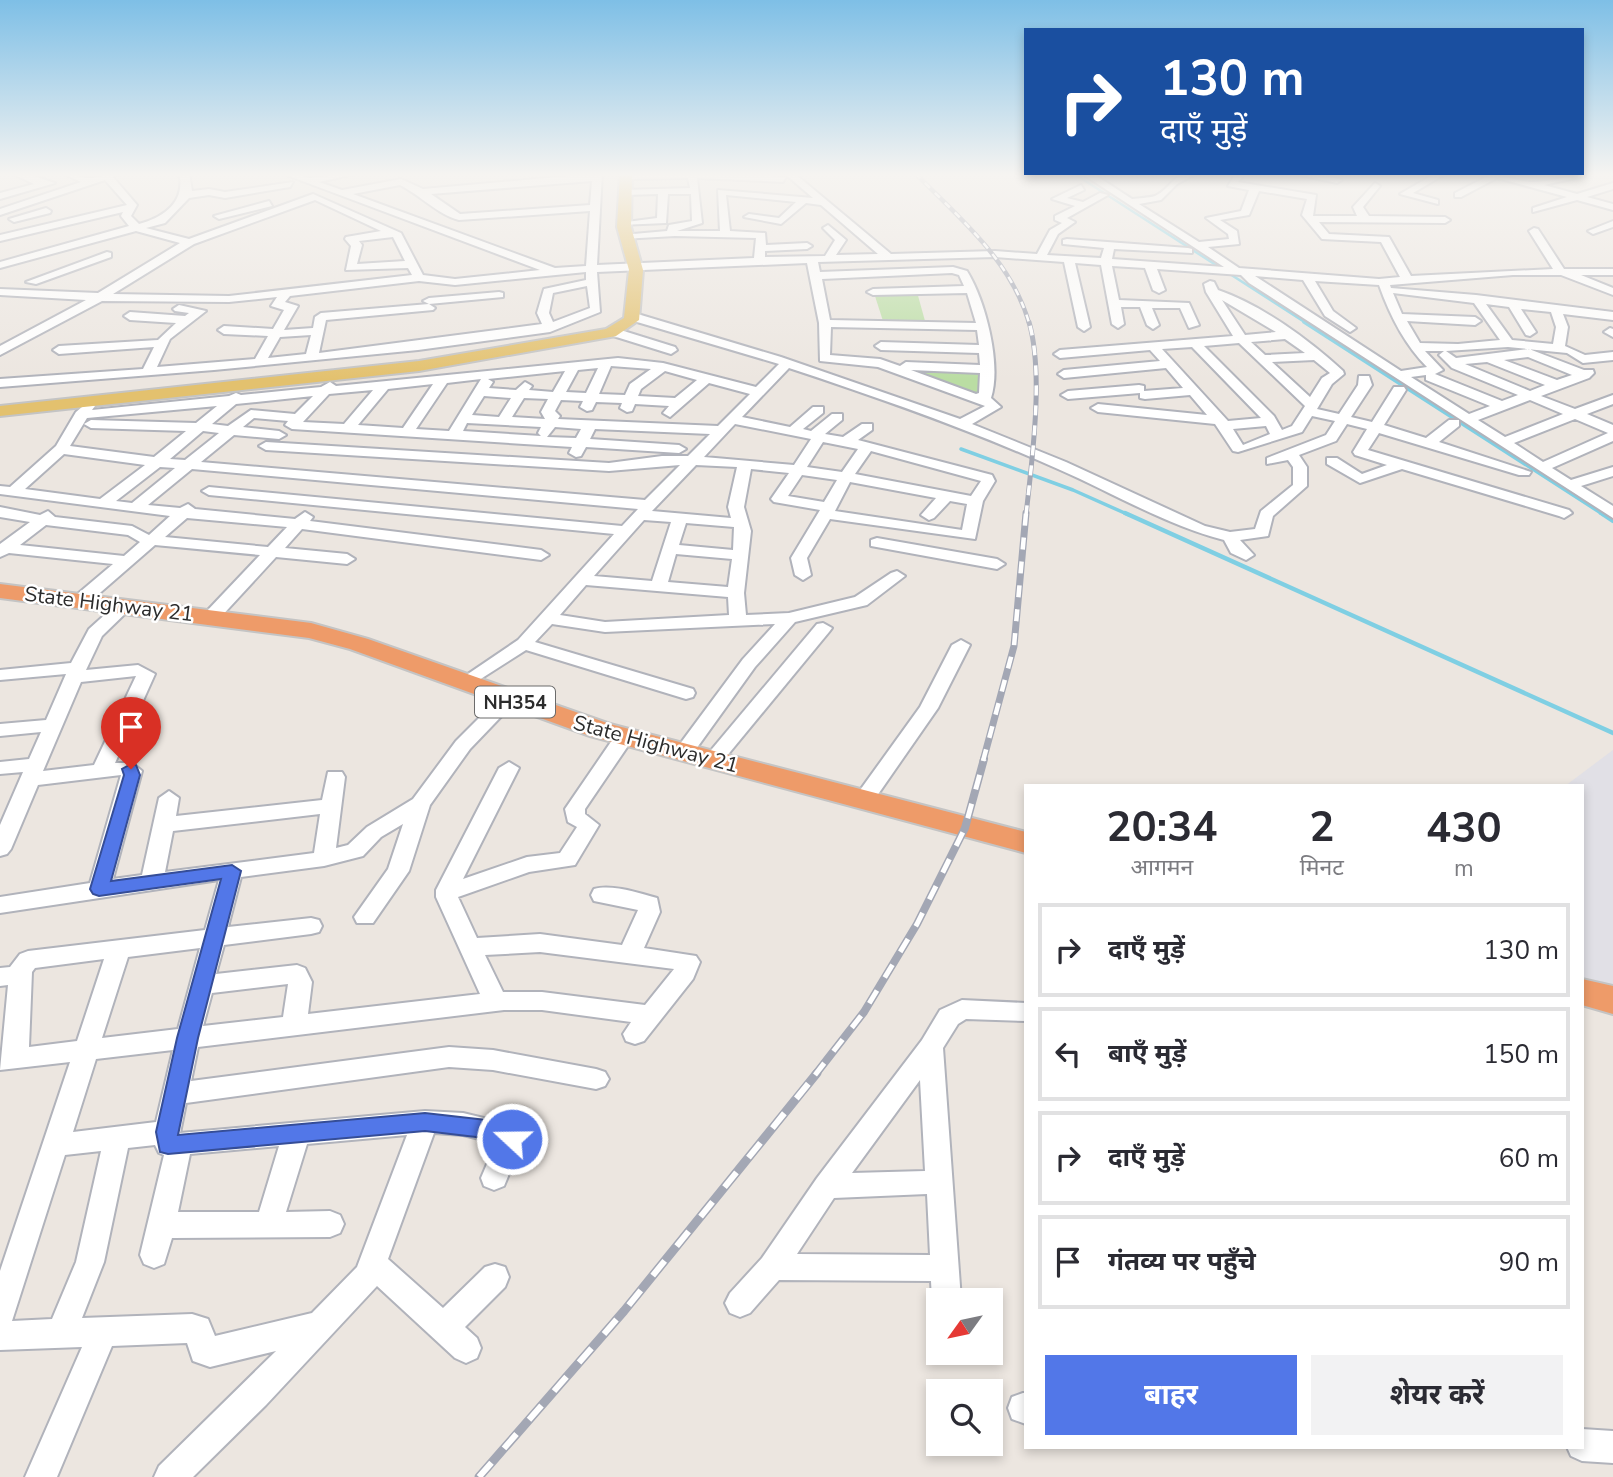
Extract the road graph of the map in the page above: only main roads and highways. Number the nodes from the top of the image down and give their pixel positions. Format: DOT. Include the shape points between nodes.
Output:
graph roads {
  1 [pos="619,242"];
  2 [pos="626,242"];
  3 [pos="629,267"];
  4 [pos="0,405"];
  5 [pos="0,411"];
  6 [pos="0,591"];
  7 [pos="1024,842"];
  8 [pos="1584,993"];
  9 [pos="1613,1000"];
  1 -- 3 [label="main road"];
  2 -- 3 [label="main road"];
  3 -- 4 [label="main road" via="619,318 590,333 400,363"];
  3 -- 5 [label="main road" via="631,316 628,324 614,332 331,383 83,414"];
  6 -- 7 [label="highway, State Highway 21 / NH354" via="311,631 624,737"];
  8 -- 9 [label="highway"];
}
